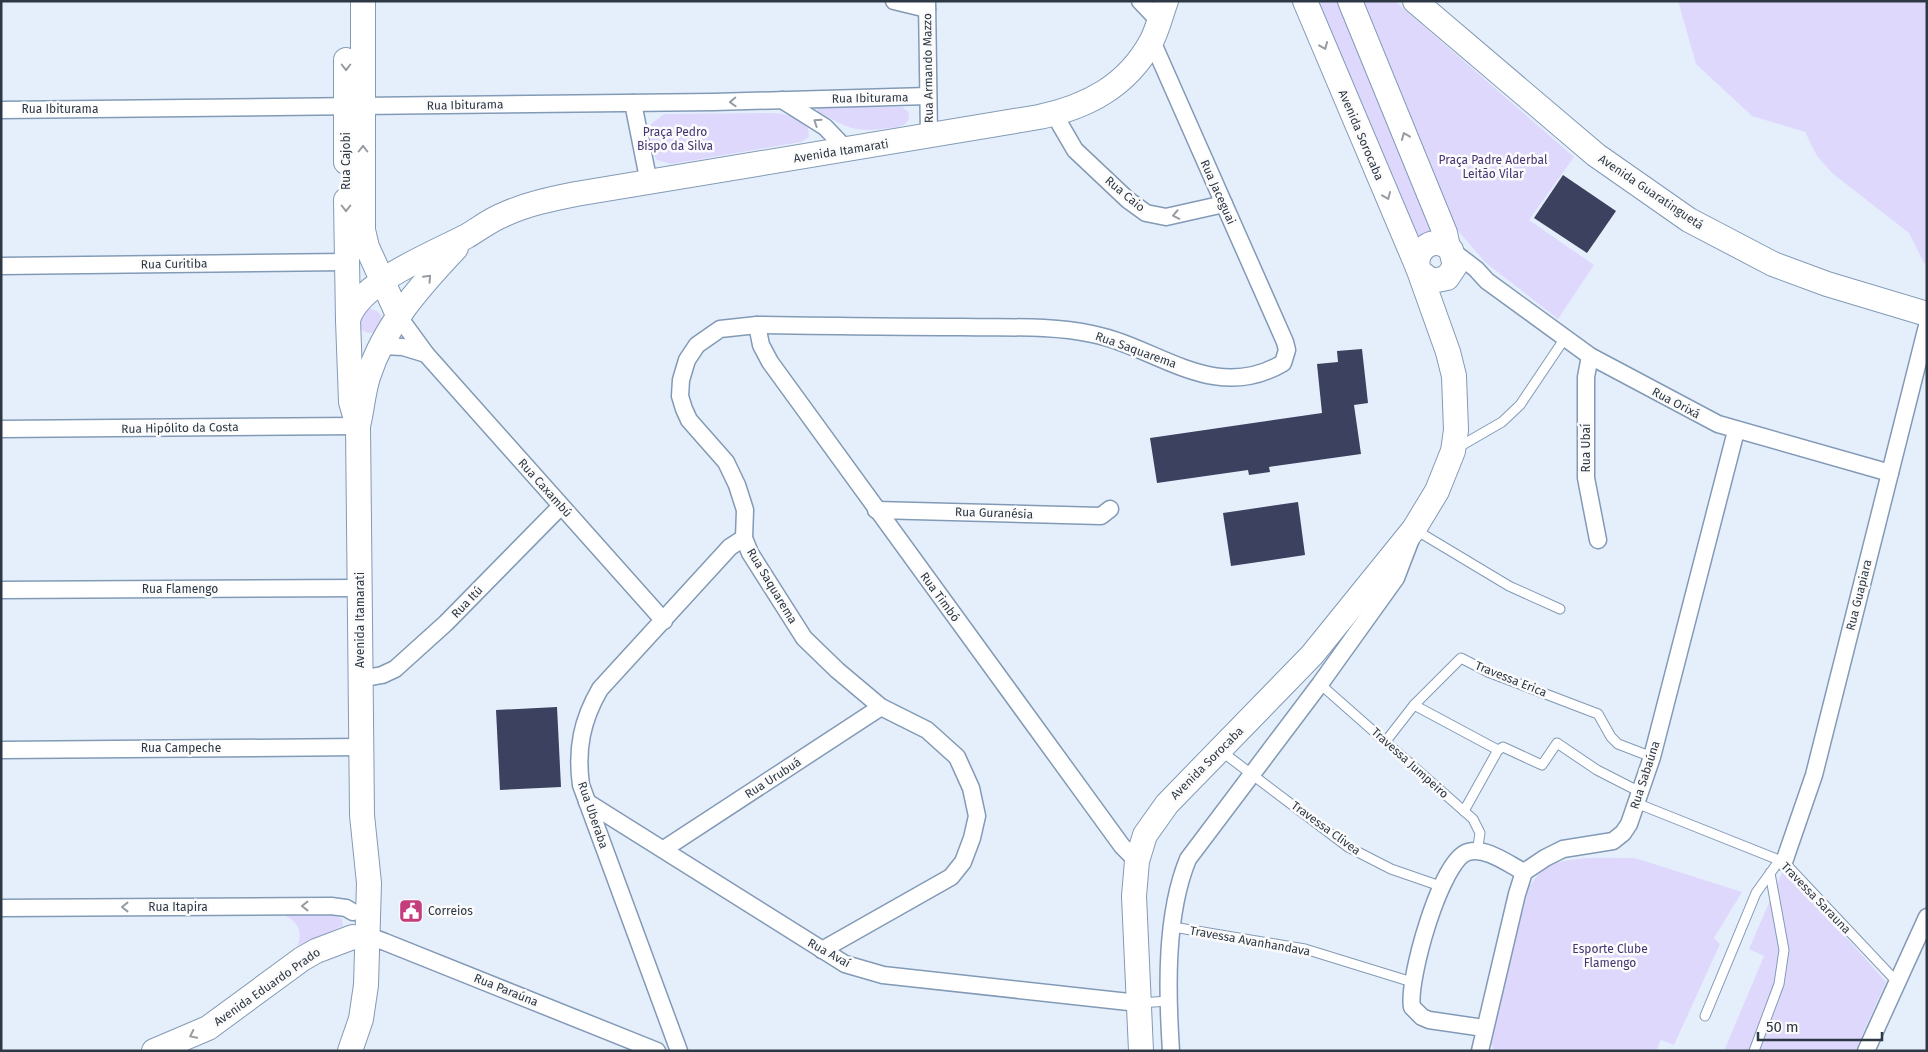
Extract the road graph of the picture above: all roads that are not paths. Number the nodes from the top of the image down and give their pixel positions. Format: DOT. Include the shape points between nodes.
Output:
graph roads {
  1 [pos="346,1"];
  2 [pos="363,1"];
  3 [pos="894,1"];
  4 [pos="1140,1"];
  5 [pos="1305,1"];
  6 [pos="1350,1"];
  7 [pos="1415,1"];
  8 [pos="927,5"];
  9 [pos="1159,21"];
  10 [pos="928,96"];
  11 [pos="782,100"];
  12 [pos="633,103"];
  13 [pos="355,107"];
  14 [pos="1,110"];
  15 [pos="1054,114"];
  16 [pos="929,136"];
  17 [pos="847,150"];
  18 [pos="649,183"];
  19 [pos="1224,204"];
  20 [pos="468,235"];
  21 [pos="1450,248"];
  22 [pos="346,262"];
  23 [pos="1,266"];
  24 [pos="1419,270"];
  25 [pos="1448,277"];
  26 [pos="374,281"];
  27 [pos="1487,281"];
  28 [pos="1927,314"];
  29 [pos="398,317"];
  30 [pos="1438,323"];
  31 [pos="348,326"];
  32 [pos="757,326"];
  33 [pos="1927,326"];
  34 [pos="1565,338"];
  35 [pos="1285,342"];
  36 [pos="382,346"];
  37 [pos="426,354"];
  38 [pos="1590,356"];
  39 [pos="358,426"];
  40 [pos="1,430"];
  41 [pos="1736,431"];
  42 [pos="1453,451"];
  43 [pos="1890,473"];
  44 [pos="561,506"];
  45 [pos="1110,509"];
  46 [pos="876,510"];
  47 [pos="1414,529"];
  48 [pos="744,538"];
  49 [pos="1598,540"];
  50 [pos="360,588"];
  51 [pos="1,590"];
  52 [pos="1560,609"];
  53 [pos="664,621"];
  54 [pos="360,679"];
  55 [pos="1320,684"];
  56 [pos="1414,705"];
  57 [pos="882,707"];
  58 [pos="1386,741"];
  59 [pos="361,747"];
  60 [pos="1,750"];
  61 [pos="1220,750"];
  62 [pos="1498,750"];
  63 [pos="1652,757"];
  64 [pos="1252,772"];
  65 [pos="1638,798"];
  66 [pos="587,802"];
  67 [pos="1464,811"];
  68 [pos="362,815"];
  69 [pos="664,848"];
  70 [pos="1478,852"];
  71 [pos="1782,861"];
  72 [pos="1137,862"];
  73 [pos="1524,872"];
  74 [pos="1770,873"];
  75 [pos="1443,887"];
  76 [pos="1,908"];
  77 [pos="353,912"];
  78 [pos="1927,917"];
  79 [pos="1173,927"];
  80 [pos="361,936"];
  81 [pos="822,950"];
  82 [pos="1412,982"];
  83 [pos="1897,982"];
  84 [pos="1169,1002"];
  85 [pos="1138,1003"];
  86 [pos="1705,1016"];
  87 [pos="1484,1028"];
  88 [pos="154,1051"];
  89 [pos="344,1051"];
  90 [pos="350,1051"];
  91 [pos="657,1051"];
  92 [pos="679,1051"];
  93 [pos="1142,1051"];
  94 [pos="1170,1051"];
  95 [pos="1480,1051"];
  96 [pos="1754,1051"];
  97 [pos="1866,1051"];
  1 -- 13 [label="main road, Rua Cajobi, one-way"];
  2 -- 13 [label="main road, Rua Cajobi"];
  3 -- 8 [label="street"];
  4 -- 9 [label="street, Rua Jaceguai"];
  5 -- 24 [label="main road, Avenida Sorocaba, one-way"];
  21 -- 6 [label="main road, one-way"];
  7 -- 28 [label="main road, Avenida Guaratinguetá" via="1596,155 1689,220 1773,264"];
  8 -- 10 [label="street, Rua Armando Mazzo"];
  9 -- 15 [label="main road, Avenida Itamarati" via="1127,75 1095,99"];
  9 -- 19 [label="street, Rua Jaceguai"];
  10 -- 11 [label="street, Rua Ibiturama"];
  10 -- 16 [label="street, Rua Armando Mazzo"];
  11 -- 12 [label="street, Rua Ibiturama, one-way"];
  17 -- 11 [label="street, one-way" via="825,127"];
  12 -- 13 [label="street, Rua Ibiturama"];
  12 -- 18 [label="street"];
  13 -- 14 [label="street, Rua Ibiturama"];
  13 -- 22 [label="main road, Rua Cajobi, one-way"];
  26 -- 13 [label="main road, Rua Cajobi, one-way" via="363,230"];
  15 -- 16 [label="main road, Avenida Itamarati"];
  19 -- 15 [label="street, Rua Caio, one-way" via="1166,217 1146,213 1075,150"];
  16 -- 17 [label="main road, Avenida Itamarati"];
  17 -- 18 [label="main road, Avenida Itamarati"];
  18 -- 20 [label="main road, Avenida Itamarati" via="524,206 501,215"];
  19 -- 35 [label="street, Rua Jaceguai"];
  20 -- 26 [label="main road, Avenida Itamarati"];
  29 -- 20 [label="main road, Avenida Itamarati, one-way" via="413,293"];
  21 -- 24 [label="main road" via="1435,242 1426,246 1417,258"];
  21 -- 25 [label="main road" via="1455,266"];
  21 -- 27 [label="street, Rua Orixá"];
  22 -- 23 [label="street, Rua Curitiba"];
  22 -- 26 [label="main road" via="364,262"];
  22 -- 31 [label="main road, Rua Cajobi"];
  24 -- 25 [label="main road" via="1432,281"];
  24 -- 30 [label="main road, Avenida Sorocaba"];
  25 -- 27 [label="street, Rua Orixá" via="1469,276"];
  25 -- 30 [label="main road, Avenida Sorocaba" via="1440,294"];
  26 -- 29 [label="main road, Rua Cajobi"];
  26 -- 31 [label="main road" via="352,309"];
  27 -- 34 [label="street, Rua Orixá"];
  29 -- 36 [label="main road, Avenida Itamarati"];
  29 -- 37 [label="street, Rua Caxambú"];
  30 -- 42 [label="main road, Avenida Sorocaba" via="1456,389"];
  31 -- 36 [label="main road" via="362,345"];
  31 -- 39 [label="main road, Avenida Itamarati" via="352,402"];
  32 -- 35 [label="street, Rua Saquarema" via="1070,331 1093,334 1204,376 1219,377 1256,374 1272,369 1283,363 1286,357"];
  32 -- 46 [label="street, Rua Timbó" via="761,345 770,362"];
  32 -- 48 [label="street, Rua Saquarema" via="730,326 697,345 687,360 680,396 689,420 726,462 737,485 744,510"];
  33 -- 43 [label="street, Rua Guapiara"];
  34 -- 38 [label="street, Rua Orixá"];
  34 -- 42 [label="lane" via="1520,405 1502,422"];
  36 -- 37 [label="street" via="403,347"];
  36 -- 39 [label="main road, Avenida Itamarati" via="368,377"];
  37 -- 44 [label="street, Rua Caxambú"];
  38 -- 41 [label="street, Rua Orixá"];
  38 -- 49 [label="street, Rua Ubaí" via="1586,377 1586,478"];
  39 -- 40 [label="street, Rua Hipólito da Costa"];
  39 -- 50 [label="main road, Avenida Itamarati"];
  41 -- 43 [label="street, Rua Orixá"];
  41 -- 63 [label="street, Rua Sabaúna"];
  42 -- 47 [label="main road, Avenida Sorocaba" via="1437,491"];
  43 -- 71 [label="street, Rua Guapiara" via="1814,775"];
  44 -- 53 [label="street, Rua Caxambú"];
  44 -- 54 [label="street, Rua Itú" via="446,623 395,669"];
  45 -- 46 [label="street, Rua Guranésia" via="1101,516"];
  46 -- 72 [label="street, Rua Timbó" via="1122,846"];
  47 -- 52 [label="lane" via="1509,586"];
  47 -- 55 [label="street, Avenida Sorocaba" via="1396,578"];
  47 -- 61 [label="main road, Avenida Sorocaba" via="1312,655"];
  48 -- 53 [label="street, Rua Uberaba" via="730,547"];
  48 -- 57 [label="street, Rua Saquarema" via="750,553 804,638"];
  50 -- 51 [label="street, Rua Flamengo"];
  50 -- 54 [label="main road, Avenida Itamarati"];
  53 -- 66 [label="street, Rua Uberaba" via="600,689 587,714 578,764"];
  54 -- 59 [label="main road, Avenida Itamarati"];
  55 -- 58 [label="lane, Travessa Jumpeiro"];
  55 -- 64 [label="street, Avenida Sorocaba"];
  56 -- 58 [label="lane, Travessa Erica"];
  56 -- 62 [label="lane"];
  56 -- 63 [label="lane, Travessa Erica" via="1461,658 1488,672 1598,714 1618,744"];
  57 -- 69 [label="street, Rua Urubuá"];
  57 -- 81 [label="street, Rua Saquarema" via="927,730 957,757 971,788 977,816 972,838 963,862 950,877"];
  58 -- 67 [label="lane, Travessa Jumpeiro"];
  59 -- 60 [label="street, Rua Campeche"];
  59 -- 68 [label="main road, Avenida Itamarati"];
  61 -- 64 [label="lane, Travessa Clivea"];
  61 -- 72 [label="main road, Avenida Sorocaba" via="1156,816 1145,835"];
  62 -- 65 [label="lane, Travessa Sarauna" via="1503,747 1542,765 1557,743"];
  62 -- 67 [label="lane"];
  63 -- 65 [label="street, Rua Sabaúna"];
  64 -- 75 [label="lane, Travessa Clivea" via="1348,847 1392,869"];
  64 -- 79 [label="street, Avenida Sorocaba" via="1188,859 1177,892"];
  65 -- 71 [label="lane, Travessa Sarauna"];
  65 -- 73 [label="street, Rua Sabaúna" via="1623,833 1613,841 1563,849"];
  66 -- 69 [label="street, Rua Avaí"];
  66 -- 92 [label="street, Rua Uberaba"];
  67 -- 70 [label="lane, Travessa Jumpeiro" via="1478,826"];
  68 -- 77 [label="main road, Avenida Itamarati"];
  68 -- 80 [label="main road, Avenida Itamarati" via="370,873"];
  69 -- 81 [label="street, Rua Avaí"];
  70 -- 73 [label="street" via="1494,856"];
  70 -- 75 [label="street" via="1462,855"];
  71 -- 74 [label="lane"];
  71 -- 83 [label="lane, Travessa Sarauna"];
  72 -- 85 [label="main road, Avenida Sorocaba" via="1134,896"];
  73 -- 87 [label="street"];
  74 -- 86 [label="lane" via="1756,894"];
  74 -- 96 [label="lane" via="1784,950 1779,984"];
  75 -- 82 [label="street" via="1426,927"];
  77 -- 76 [label="street, Rua Itapira, one-way" via="331,906"];
  77 -- 80 [label="main road, Avenida Itamarati"];
  78 -- 83 [label="street"];
  79 -- 82 [label="lane, Travessa Avanhandava" via="1305,949"];
  79 -- 84 [label="street, Avenida Sorocaba"];
  80 -- 88 [label="main road, Avenida Eduardo Prado, one-way" via="316,951 208,1028"];
  80 -- 89 [label="main road, Avenida Itamarati"];
  80 -- 90 [label="main road, Avenida Itamarati" via="364,999"];
  80 -- 91 [label="street, Rua Paraúna"];
  81 -- 85 [label="street, Rua Avaí" via="845,964 883,976"];
  82 -- 87 [label="street" via="1412,1007 1422,1017"];
  83 -- 97 [label="street"];
  84 -- 85 [label="lane"];
  84 -- 94 [label="street, Avenida Sorocaba"];
  85 -- 93 [label="main road, Avenida Sorocaba"];
  87 -- 95 [label="street"];
}
